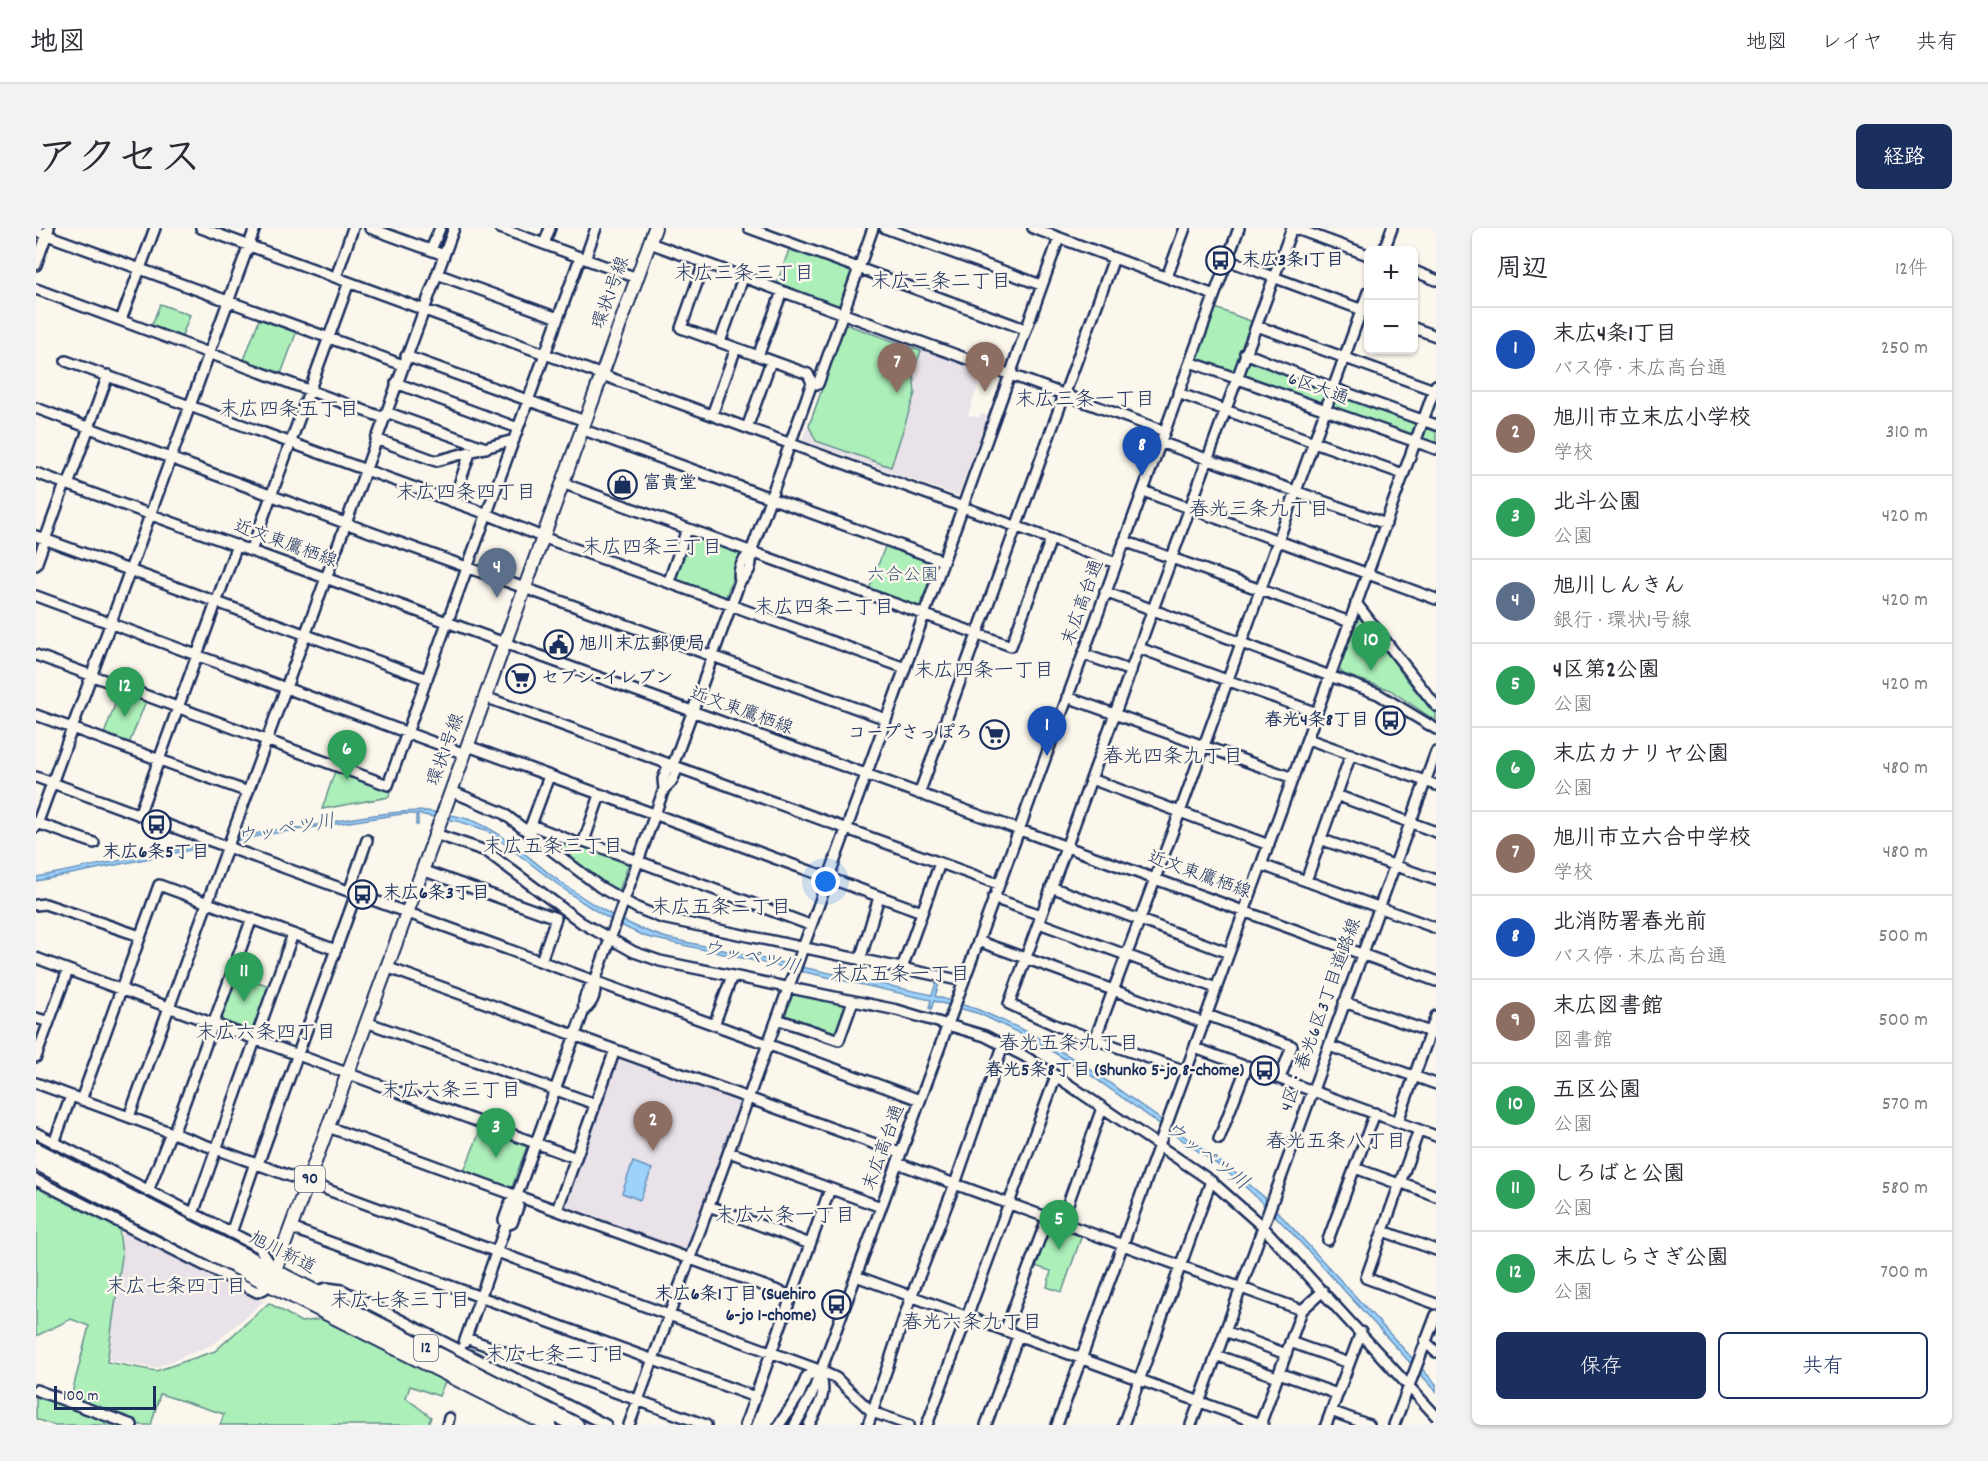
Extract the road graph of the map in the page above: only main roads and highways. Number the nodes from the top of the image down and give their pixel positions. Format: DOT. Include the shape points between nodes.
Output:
graph roads {
  1 [pos="655,228"];
  2 [pos="36,1150"];
  3 [pos="36,1162"];
  4 [pos="272,1278"];
  5 [pos="549,1425"];
  6 [pos="576,1425"];
  1 -- 4 [label="main road, 環状1号線 / 90"];
  2 -- 4 [label="highway, 旭川新道 / 12" via="181,1215"];
  3 -- 4 [label="highway, 旭川新道 / 12"];
  4 -- 5 [label="highway, 旭川新道 / 12"];
  4 -- 6 [label="highway, 旭川新道 / 12" via="316,1291"];
}
